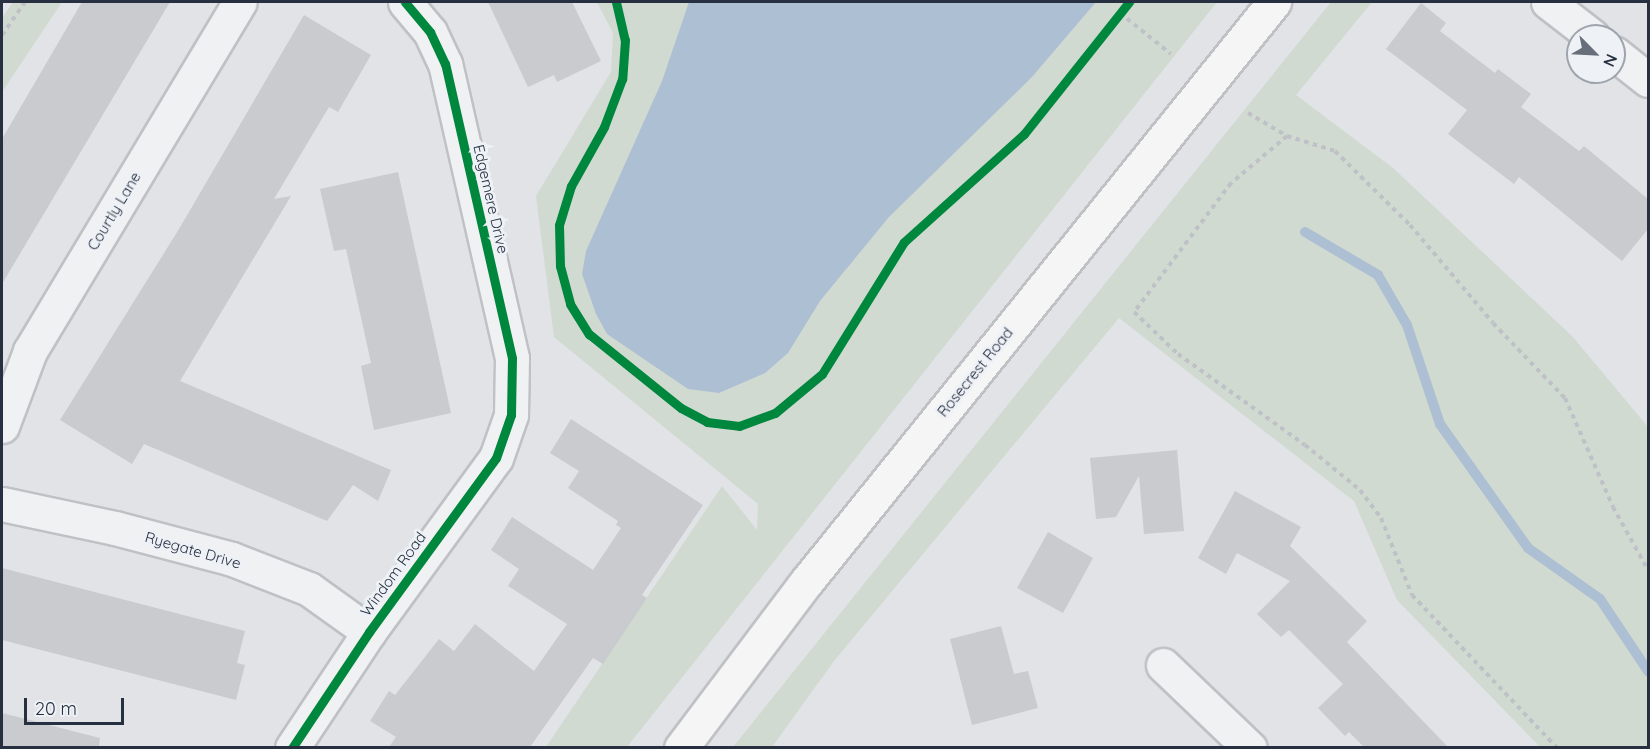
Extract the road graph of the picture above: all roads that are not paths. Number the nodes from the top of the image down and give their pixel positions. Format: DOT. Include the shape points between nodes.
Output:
graph roads {
  1 [pos="240,2"];
  2 [pos="405,2"];
  3 [pos="1274,2"];
  4 [pos="1548,2"];
  5 [pos="1576,24"];
  6 [pos="1626,63"];
  7 [pos="1648,80"];
  8 [pos="511,415"];
  9 [pos="2,426"];
  10 [pos="2,504"];
  11 [pos="369,632"];
  12 [pos="1163,665"];
  13 [pos="292,747"];
  14 [pos="681,747"];
  15 [pos="1250,747"];
  1 -- 9 [label="street, Courtly Lane" via="30,351"];
  2 -- 8 [label="street, Edgemere Drive" via="430,32 445,64 512,358"];
  3 -- 14 [label="main road, Rosecrest Road" via="807,581"];
  4 -- 5 [label="street"];
  6 -- 7 [label="street"];
  8 -- 11 [label="street, Windom Road" via="496,459"];
  10 -- 11 [label="street, Ryegate Drive" via="115,528 232,560 309,589"];
  11 -- 13 [label="street, Windom Road"];
  12 -- 15 [label="street"];
}
